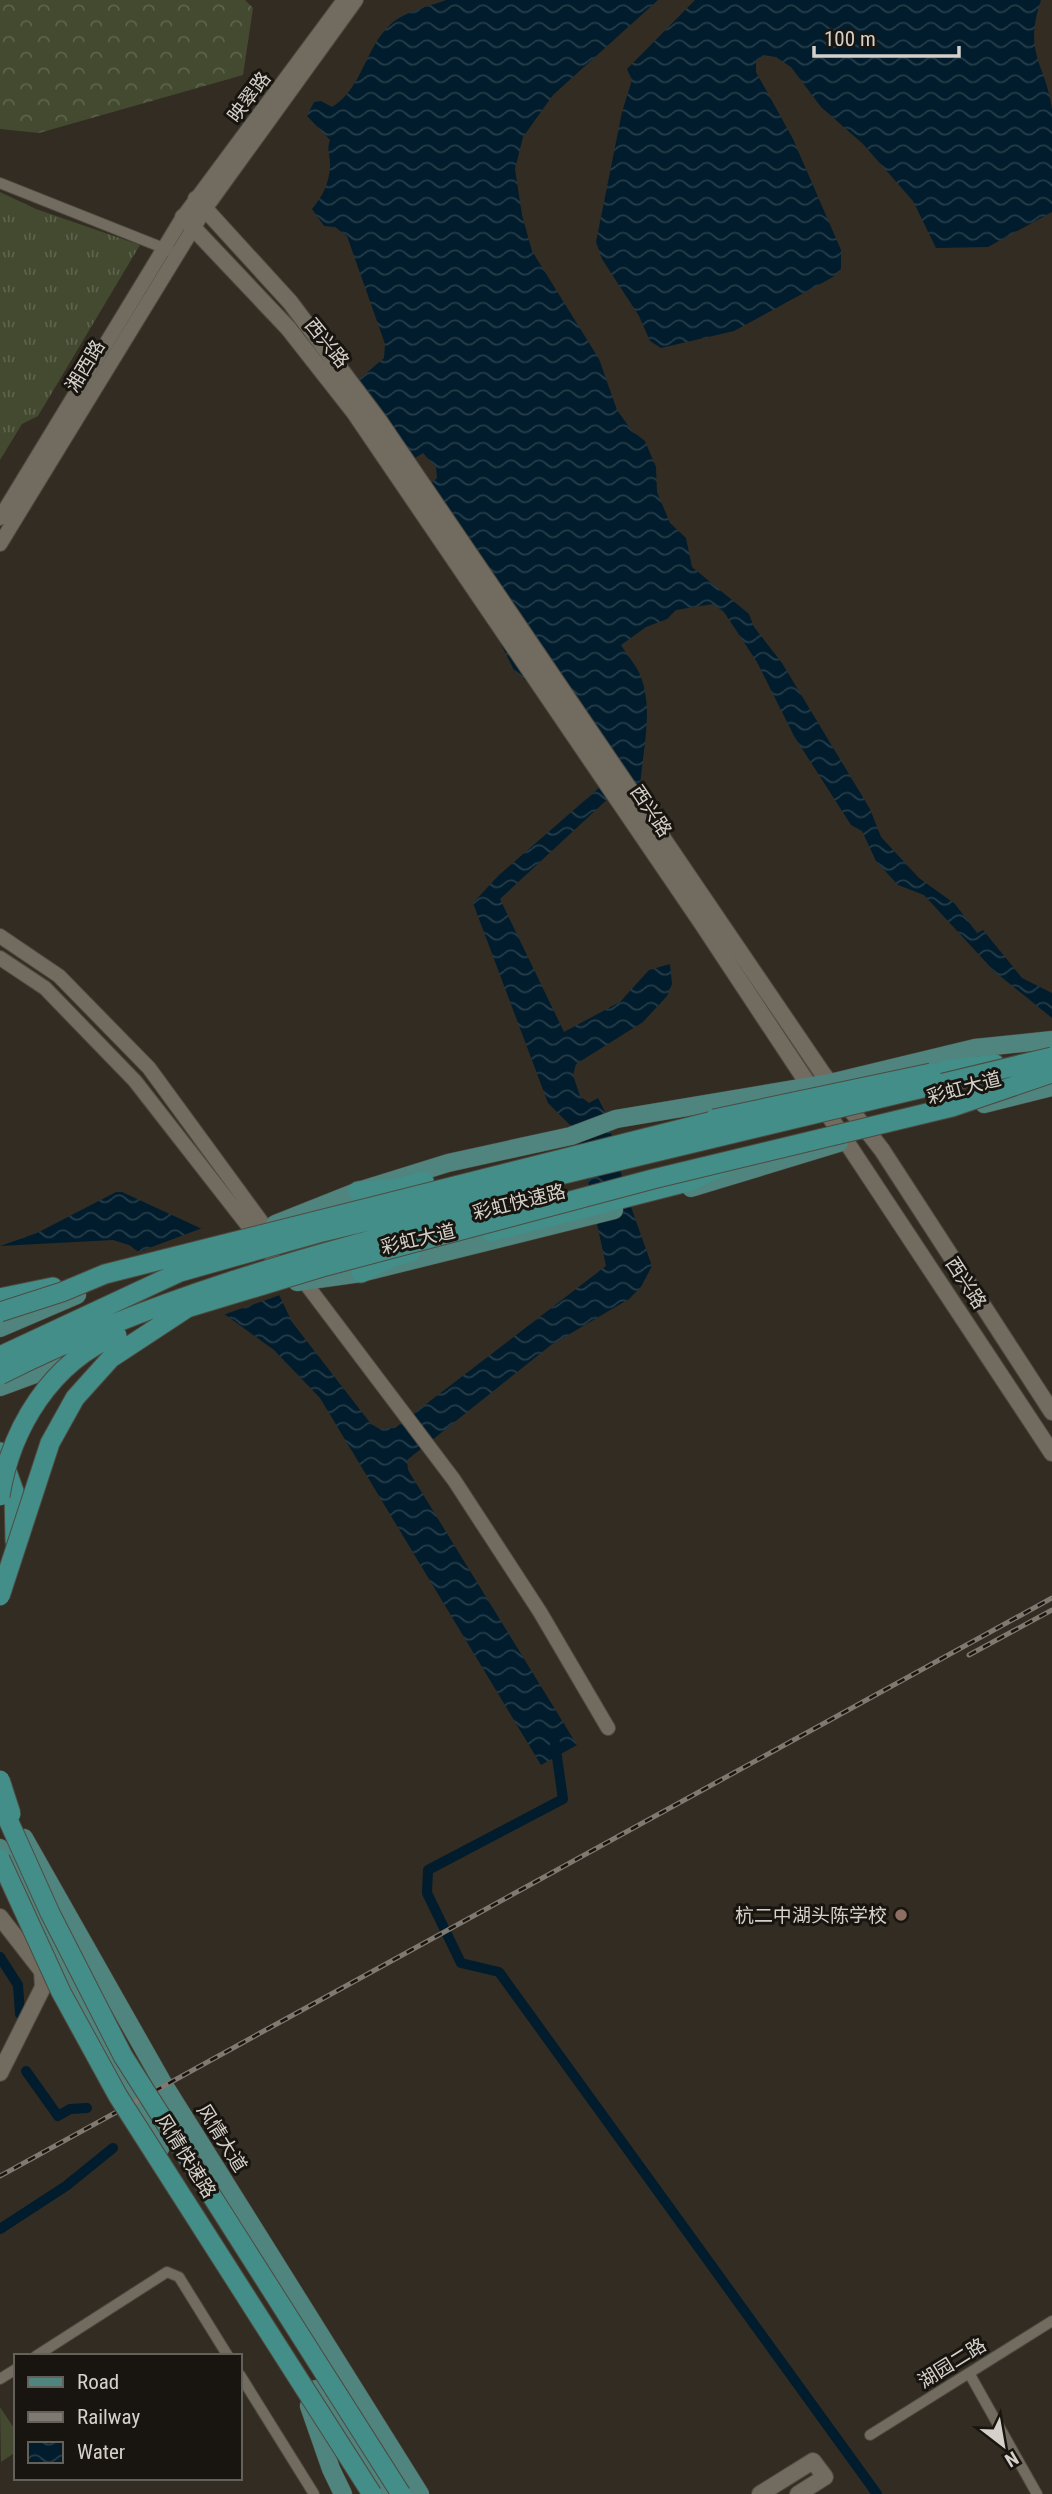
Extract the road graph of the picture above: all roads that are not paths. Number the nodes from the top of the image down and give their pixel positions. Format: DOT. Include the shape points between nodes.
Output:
graph roads {
  1 [pos="344,0"];
  2 [pos="356,0"];
  3 [pos="0,183"];
  4 [pos="200,204"];
  5 [pos="188,222"];
  6 [pos="171,251"];
  7 [pos="0,518"];
  8 [pos="0,544"];
  9 [pos="0,936"];
  10 [pos="0,958"];
  11 [pos="1051,1060"];
  12 [pos="830,1083"];
  13 [pos="1052,1087"];
  14 [pos="725,1118"];
  15 [pos="870,1134"];
  16 [pos="847,1140"];
  17 [pos="735,1160"];
  18 [pos="358,1191"];
  19 [pos="258,1230"];
  20 [pos="105,1273"];
  21 [pos="361,1273"];
  22 [pos="293,1283"];
  23 [pos="0,1298"];
  24 [pos="197,1310"];
  25 [pos="0,1312"];
  26 [pos="0,1328"];
  27 [pos="0,1356"];
  28 [pos="0,1375"];
  29 [pos="0,1387"];
  30 [pos="1052,1412"];
  31 [pos="0,1451"];
  32 [pos="1052,1453"];
  33 [pos="0,1496"];
  34 [pos="14,1553"];
  35 [pos="0,1596"];
  36 [pos="608,1728"];
  37 [pos="0,1780"];
  38 [pos="0,1800"];
  39 [pos="0,1849"];
  40 [pos="22,1849"];
  41 [pos="0,1859"];
  42 [pos="0,1875"];
  43 [pos="0,1917"];
  44 [pos="41,1951"];
  45 [pos="93,2022"];
  46 [pos="0,2073"];
  47 [pos="1052,2321"];
  48 [pos="281,2336"];
  49 [pos="39,2354"];
  50 [pos="227,2354"];
  51 [pos="969,2374"];
  52 [pos="242,2378"];
  53 [pos="309,2406"];
  54 [pos="870,2435"];
  55 [pos="338,2441"];
  56 [pos="314,2494"];
  57 [pos="343,2494"];
  58 [pos="363,2494"];
  59 [pos="372,2494"];
  60 [pos="385,2494"];
  61 [pos="401,2494"];
  62 [pos="420,2494"];
  63 [pos="760,2494"];
  64 [pos="798,2494"];
  65 [pos="1037,2494"];
  1 -- 4 [label="street, 映翠路"];
  2 -- 4 [label="street, 映翠路"];
  3 -- 6 [label="street"];
  4 -- 5 [label="street, 映翠路"];
  4 -- 12 [label="main road, 西兴路" via="290,302 380,422"];
  5 -- 6 [label="street, 湘西路"];
  5 -- 16 [label="main road, 西兴路" via="288,328 346,401"];
  6 -- 7 [label="street, 湘西路"];
  6 -- 8 [label="street, 湘西路"];
  9 -- 19 [label="street" via="59,976 149,1068"];
  10 -- 19 [label="street" via="45,988 135,1081"];
  11 -- 12 [label="main road, 彩虹大道" via="975,1048"];
  11 -- 14 [label="highway, bridge" via="946,1070"];
  11 -- 17 [label="highway, bridge" via="953,1107"];
  11 -- 27 [label="highway, 彩虹快速路, bridge" via="318,1233 180,1272"];
  11 -- 28 [label="highway, 彩虹快速路, bridge" via="323,1252 157,1307"];
  12 -- 15 [label="main road, 西兴路"];
  12 -- 18 [label="main road, 彩虹大道" via="616,1119 571,1136 448,1163"];
  13 -- 15 [label="main road, 彩虹大道"];
  14 -- 18 [label="highway, bridge" via="634,1129 394,1189"];
  14 -- 20 [label="highway, bridge"];
  15 -- 16 [label="main road, 彩虹大道"];
  15 -- 30 [label="main road, 西兴路"];
  16 -- 21 [label="main road, 彩虹大道" via="587,1218"];
  16 -- 32 [label="main road, 西兴路"];
  17 -- 21 [label="highway, bridge" via="691,1181 393,1257"];
  17 -- 24 [label="highway, bridge" via="326,1266"];
  18 -- 19 [label="main road, 彩虹大道"];
  19 -- 22 [label="street"];
  19 -- 26 [label="main road, 彩虹大道, bridge" via="144,1267"];
  20 -- 23 [label="highway, bridge"];
  20 -- 25 [label="highway, bridge"];
  21 -- 22 [label="main road, 彩虹大道"];
  22 -- 24 [label="main road, 彩虹大道"];
  22 -- 36 [label="street" via="431,1449 540,1612"];
  24 -- 29 [label="main road, 彩虹大道"];
  24 -- 33 [label="highway, bridge" via="99,1343 36,1399 11,1448"];
  24 -- 34 [label="highway, bridge" via="111,1358 75,1398 50,1443"];
  31 -- 34 [label="highway, bridge" via="14,1491"];
  34 -- 35 [label="highway, bridge"];
  37 -- 40 [label="highway, bridge"];
  38 -- 40 [label="highway, 风情快速路, bridge"];
  38 -- 62 [label="main road, 风情大道" via="164,2085"];
  39 -- 45 [label="main road"];
  40 -- 61 [label="highway, 风情快速路, bridge" via="123,2056"];
  41 -- 44 [label="highway, 风情快速路, bridge"];
  42 -- 44 [label="highway, bridge" via="25,1929"];
  42 -- 45 [label="main road"];
  43 -- 46 [label="main road" via="42,1971 43,1987"];
  44 -- 55 [label="highway, 风情快速路, bridge" via="118,2096"];
  45 -- 48 [label="main road" via="152,2131"];
  47 -- 51 [label="street, 湖园二路"];
  48 -- 53 [label="main road"];
  48 -- 60 [label="main road"];
  49 -- 50 [label="street" via="167,2272 179,2277"];
  51 -- 54 [label="street, 湖园二路"];
  51 -- 65 [label="street"];
  52 -- 56 [label="street"];
  53 -- 57 [label="main road"];
  53 -- 58 [label="main road"];
  55 -- 58 [label="highway, bridge"];
  55 -- 59 [label="highway, 风情快速路, bridge"];
  63 -- 64 [label="main road" via="813,2461 825,2477"];
}
